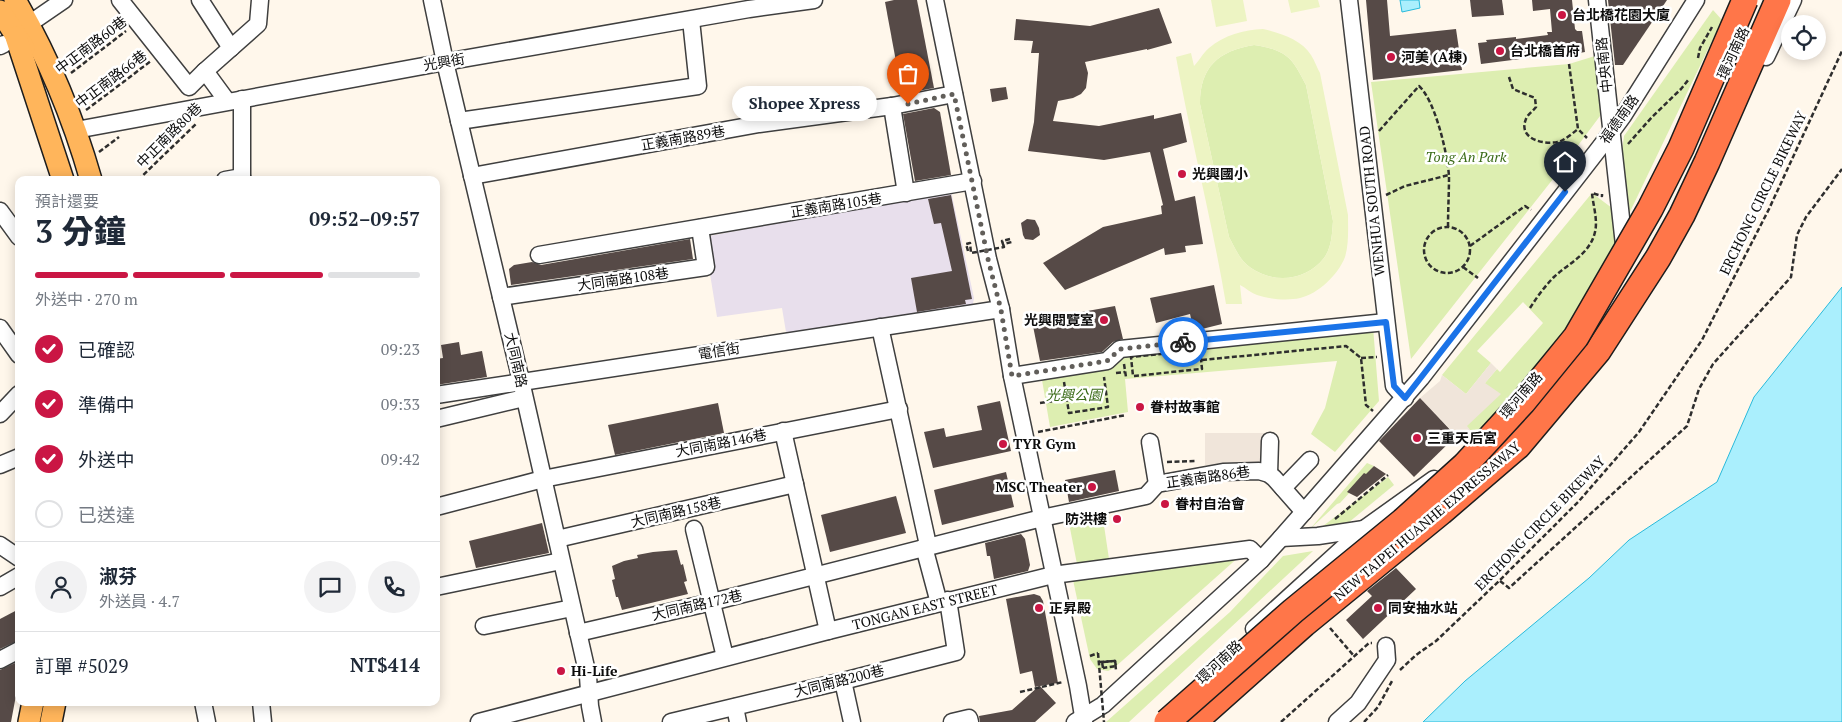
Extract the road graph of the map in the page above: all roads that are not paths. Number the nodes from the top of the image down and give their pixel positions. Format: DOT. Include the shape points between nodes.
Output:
graph roads {
  1 [pos="15,0"];
  2 [pos="64,0"];
  3 [pos="120,0"];
  4 [pos="200,0"];
  5 [pos="260,0"];
  6 [pos="432,0"];
  7 [pos="814,0"];
  8 [pos="935,0"];
  9 [pos="1350,0"];
  10 [pos="1597,0"];
  11 [pos="1696,0"];
  12 [pos="1745,0"];
  13 [pos="1758,0"];
  14 [pos="1765,0"];
  15 [pos="1778,0"];
  16 [pos="1793,0"];
  17 [pos="749,5"];
  18 [pos="0,11"];
  19 [pos="691,20"];
  20 [pos="10,38"];
  21 [pos="231,48"];
  22 [pos="445,62"];
  23 [pos="205,70"];
  24 [pos="954,94"];
  25 [pos="228,102"];
  26 [pos="892,106"];
  27 [pos="72,120"];
  28 [pos="459,121"];
  29 [pos="1612,130"];
  30 [pos="88,171"];
  31 [pos="63,176"];
  32 [pos="241,176"];
  33 [pos="472,176"];
  34 [pos="973,181"];
  35 [pos="906,193"];
  36 [pos="0,211"];
  37 [pos="700,228"];
  38 [pos="15,232"];
  39 [pos="539,255"];
  40 [pos="1626,260"];
  41 [pos="501,297"];
  42 [pos="1001,310"];
  43 [pos="1386,322"];
  44 [pos="880,327"];
  45 [pos="0,328"];
  46 [pos="15,349"];
  47 [pos="1012,376"];
  48 [pos="521,381"];
  49 [pos="440,394"];
  50 [pos="15,398"];
  51 [pos="524,398"];
  52 [pos="1405,398"];
  53 [pos="899,409"];
  54 [pos="0,414"];
  55 [pos="440,419"];
  56 [pos="782,431"];
  57 [pos="1270,441"];
  58 [pos="1150,442"];
  59 [pos="15,459"];
  60 [pos="1310,460"];
  61 [pos="0,465"];
  62 [pos="1269,474"];
  63 [pos="543,479"];
  64 [pos="795,484"];
  65 [pos="1157,484"];
  66 [pos="1283,488"];
  67 [pos="440,506"];
  68 [pos="1304,512"];
  69 [pos="1042,518"];
  70 [pos="694,529"];
  71 [pos="1364,529"];
  72 [pos="1281,538"];
  73 [pos="557,539"];
  74 [pos="0,545"];
  75 [pos="926,546"];
  76 [pos="15,555"];
  77 [pos="1261,560"];
  78 [pos="561,561"];
  79 [pos="1364,574"];
  80 [pos="1054,575"];
  81 [pos="816,576"];
  82 [pos="15,578"];
  83 [pos="440,586"];
  84 [pos="0,587"];
  85 [pos="712,602"];
  86 [pos="944,602"];
  87 [pos="572,608"];
  88 [pos="484,626"];
  89 [pos="828,631"];
  90 [pos="578,633"];
  91 [pos="1386,646"];
  92 [pos="15,652"];
  93 [pos="725,658"];
  94 [pos="0,660"];
  95 [pos="843,681"];
  96 [pos="589,693"];
  97 [pos="32,706"];
  98 [pos="54,706"];
  99 [pos="204,706"];
  100 [pos="261,706"];
  101 [pos="736,714"];
  102 [pos="1081,720"];
  103 [pos="29,722"];
  104 [pos="51,722"];
  105 [pos="208,722"];
  106 [pos="263,722"];
  107 [pos="478,722"];
  108 [pos="593,722"];
  109 [pos="671,722"];
  110 [pos="852,722"];
  111 [pos="952,722"];
  112 [pos="970,722"];
  113 [pos="1154,722"];
  114 [pos="1167,722"];
  115 [pos="1194,722"];
  116 [pos="1199,722"];
  117 [pos="1337,722"];
  1 -- 20 [label="main road"];
  2 -- 20 [label="street"];
  3 -- 23 [label="street" via="189,87"];
  4 -- 21 [label="street"];
  5 -- 21 [label="street" via="258,24"];
  6 -- 22 [label="street, 大同南路"];
  7 -- 17 [label="street, 光興街"];
  8 -- 24 [label="street"];
  9 -- 43 [label="street, WENHUA SOUTH ROAD"];
  10 -- 29 [label="street, 中央南路"];
  11 -- 29 [label="street, 福德南路"];
  12 -- 114 [label="highway, NEW TAIPEI HUANHE EXPRESSAWAY, bridge" via="1681,148 1650,209 1570,344 1524,402 1465,465 1403,521 1293,611"];
  13 -- 40 [label="street, 環河南路" via="1662,203"];
  14 -- 79 [label="highway" via="1662,225 1598,332 1506,441 1411,524"];
  15 -- 79 [label="highway, NEW TAIPEI HUANHE EXPRESSAWAY" via="1682,215 1598,351 1518,446"];
  16 -- 116 [label="street" via="1690,218 1660,272 1626,326 1546,428 1507,466 1288,641"];
  17 -- 19 [label="street, 光興街"];
  18 -- 20 [label="main road"];
  19 -- 22 [label="street, 光興街"];
  19 -- 28 [label="street" via="698,86"];
  20 -- 27 [label="main road"];
  20 -- 27 [label="main road" via="56,83"];
  20 -- 31 [label="main road"];
  21 -- 23 [label="street"];
  22 -- 25 [label="street, 光興街"];
  22 -- 28 [label="street, 大同南路"];
  23 -- 25 [label="street"];
  24 -- 26 [label="street, 正義南路89巷"];
  24 -- 34 [label="street"];
  25 -- 27 [label="street, 光興街"];
  25 -- 32 [label="street"];
  26 -- 33 [label="street, 正義南路89巷" via="759,124"];
  26 -- 35 [label="street"];
  27 -- 30 [label="main road"];
  28 -- 33 [label="street, 大同南路"];
  29 -- 40 [label="street, 中央南路"];
  29 -- 52 [label="street, 福德南路"];
  33 -- 41 [label="street, 大同南路"];
  34 -- 35 [label="street, 正義南路105巷"];
  34 -- 42 [label="street"];
  35 -- 37 [label="street, 正義南路105巷"];
  36 -- 38 [label="street"];
  37 -- 39 [label="street, 正義南路105巷"];
  37 -- 41 [label="street, 大同南路108巷" via="706,267"];
  40 -- 71 [label="street, 環河南路" via="1590,316 1474,451"];
  41 -- 48 [label="street, 大同南路"];
  42 -- 44 [label="street, 電信街"];
  42 -- 47 [label="street"];
  43 -- 47 [label="street" via="1120,349 1107,361"];
  43 -- 52 [label="street, WENHUA SOUTH ROAD" via="1394,386"];
  44 -- 48 [label="street, 電信街"];
  44 -- 53 [label="street"];
  45 -- 46 [label="street"];
  47 -- 69 [label="street"];
  48 -- 49 [label="street, 電信街"];
  48 -- 51 [label="street, 大同南路"];
  50 -- 54 [label="street"];
  51 -- 55 [label="street"];
  51 -- 63 [label="street, 大同南路"];
  52 -- 68 [label="street, 福德南路"];
  53 -- 56 [label="street, 大同南路146巷"];
  53 -- 75 [label="street"];
  56 -- 63 [label="street, 大同南路146巷"];
  56 -- 64 [label="street"];
  57 -- 62 [label="street"];
  58 -- 65 [label="street"];
  59 -- 61 [label="street"];
  60 -- 66 [label="street"];
  62 -- 65 [label="street, 正義南路86巷" via="1259,471 1222,472"];
  62 -- 66 [label="street, 正義南路86巷"];
  63 -- 67 [label="street, 大同南路146巷"];
  63 -- 73 [label="street, 大同南路"];
  64 -- 73 [label="street, 大同南路158巷"];
  64 -- 81 [label="street"];
  65 -- 69 [label="street, 正義南路86巷" via="1146,496"];
  66 -- 68 [label="street, 正義南路86巷"];
  68 -- 72 [label="street, 福德南路"];
  69 -- 75 [label="street, 大同南路172巷"];
  69 -- 80 [label="street"];
  70 -- 85 [label="street"];
  71 -- 72 [label="street"];
  71 -- 113 [label="street, 環河南路"];
  72 -- 77 [label="street, 福德南路"];
  73 -- 78 [label="street, 大同南路"];
  74 -- 76 [label="street"];
  75 -- 81 [label="street, 大同南路172巷"];
  75 -- 86 [label="street"];
  77 -- 80 [label="street, TONGAN EAST STREET" via="1250,549"];
  77 -- 102 [label="street, 福德南路" via="1103,705"];
  78 -- 83 [label="street"];
  78 -- 87 [label="street, 大同南路"];
  79 -- 115 [label="highway, NEW TAIPEI HUANHE EXPRESSAWAY"];
  80 -- 86 [label="street, TONGAN EAST STREET"];
  80 -- 102 [label="street" via="1078,686"];
  81 -- 85 [label="street, 大同南路172巷"];
  81 -- 89 [label="street"];
  82 -- 84 [label="street"];
  85 -- 90 [label="street, 大同南路172巷"];
  85 -- 93 [label="street"];
  86 -- 89 [label="street, TONGAN EAST STREET"];
  86 -- 95 [label="street, 大同南路200巷" via="956,652"];
  87 -- 88 [label="street"];
  87 -- 90 [label="street, 大同南路"];
  89 -- 93 [label="street, TONGAN EAST STREET"];
  90 -- 96 [label="street, 大同南路"];
  91 -- 117 [label="street" via="1387,660 1358,703"];
  92 -- 94 [label="street"];
  93 -- 96 [label="street, TONGAN EAST STREET"];
  95 -- 101 [label="street, 大同南路200巷"];
  95 -- 110 [label="street"];
  96 -- 107 [label="street, TONGAN EAST STREET"];
  96 -- 108 [label="street, 大同南路"];
  97 -- 103 [label="main road"];
  98 -- 104 [label="main road"];
  99 -- 105 [label="street"];
  100 -- 106 [label="street"];
  101 -- 109 [label="street, 大同南路200巷"];
  111 -- 112 [label="street" via="969,718"];
}
